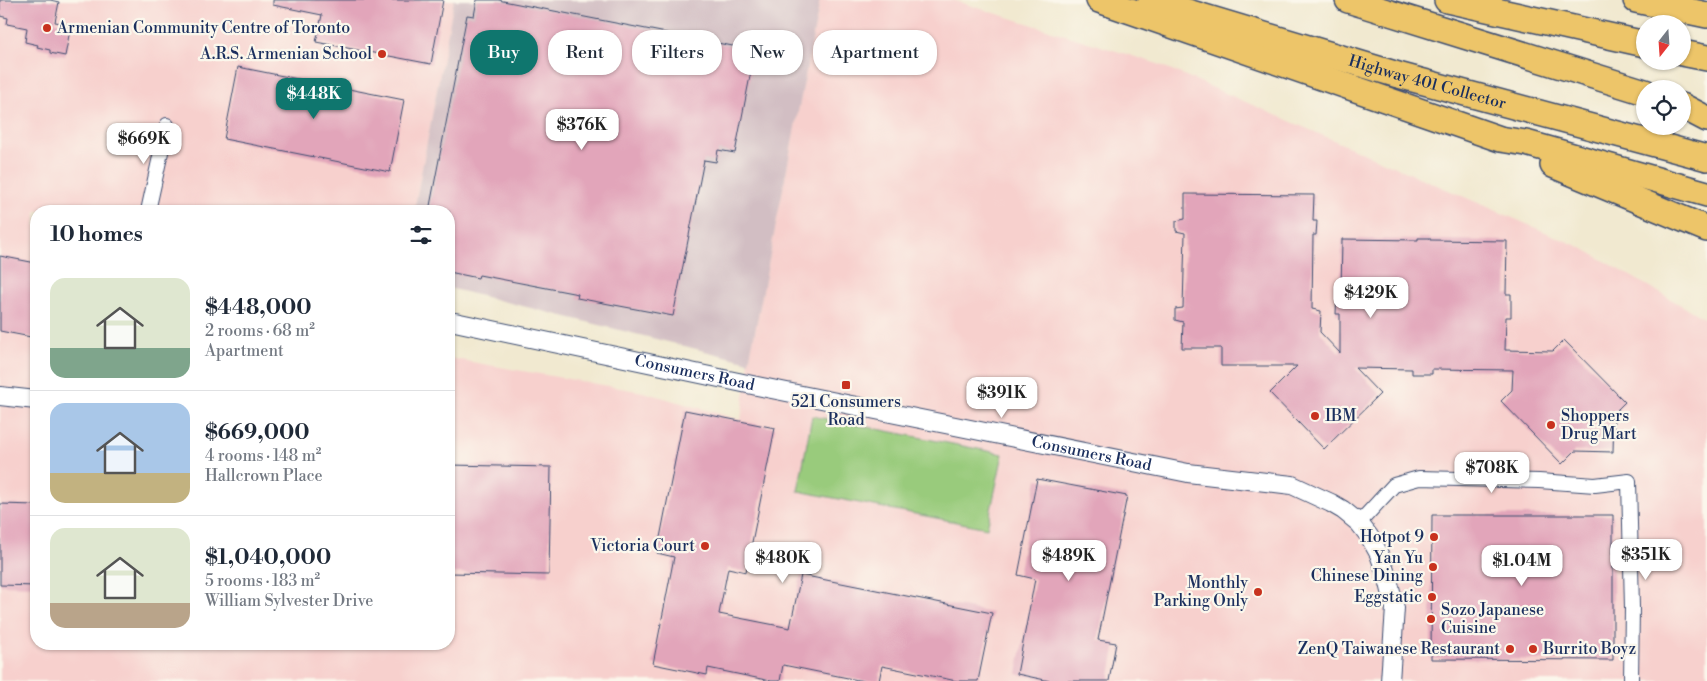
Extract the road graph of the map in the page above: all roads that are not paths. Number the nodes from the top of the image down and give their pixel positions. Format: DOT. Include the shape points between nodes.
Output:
graph roads {
  1 [pos="1099,0"];
  2 [pos="1147,0"];
  3 [pos="1348,0"];
  4 [pos="1446,0"];
  5 [pos="1636,0"];
  6 [pos="1707,15"];
  7 [pos="1636,42"];
  8 [pos="1691,55"];
  9 [pos="1707,58"];
  10 [pos="1636,89"];
  11 [pos="1691,111"];
  12 [pos="1707,120"];
  13 [pos="167,125"];
  14 [pos="1500,139"];
  15 [pos="1704,157"];
  16 [pos="1707,194"];
  17 [pos="149,205"];
  18 [pos="1707,229"];
  19 [pos="455,322"];
  20 [pos="0,396"];
  21 [pos="30,399"];
  22 [pos="1359,523"];
  23 [pos="1390,681"];
  24 [pos="1631,681"];
  1 -- 14 [label="highway"];
  2 -- 15 [label="highway, Highway 401 Collector" via="1398,75"];
  3 -- 10 [label="highway"];
  4 -- 7 [label="highway"];
  5 -- 6 [label="highway"];
  8 -- 9 [label="highway"];
  11 -- 12 [label="highway"];
  13 -- 17 [label="street"];
  14 -- 16 [label="highway" via="1526,143"];
  14 -- 18 [label="highway" via="1518,152"];
  19 -- 22 [label="street, Consumers Road" via="1188,473 1292,485 1331,503"];
  20 -- 21 [label="street"];
  22 -- 23 [label="street, Consumers Road" via="1378,554 1395,608"];
  22 -- 24 [label="street" via="1394,486 1419,478 1596,485 1629,481"];
}
